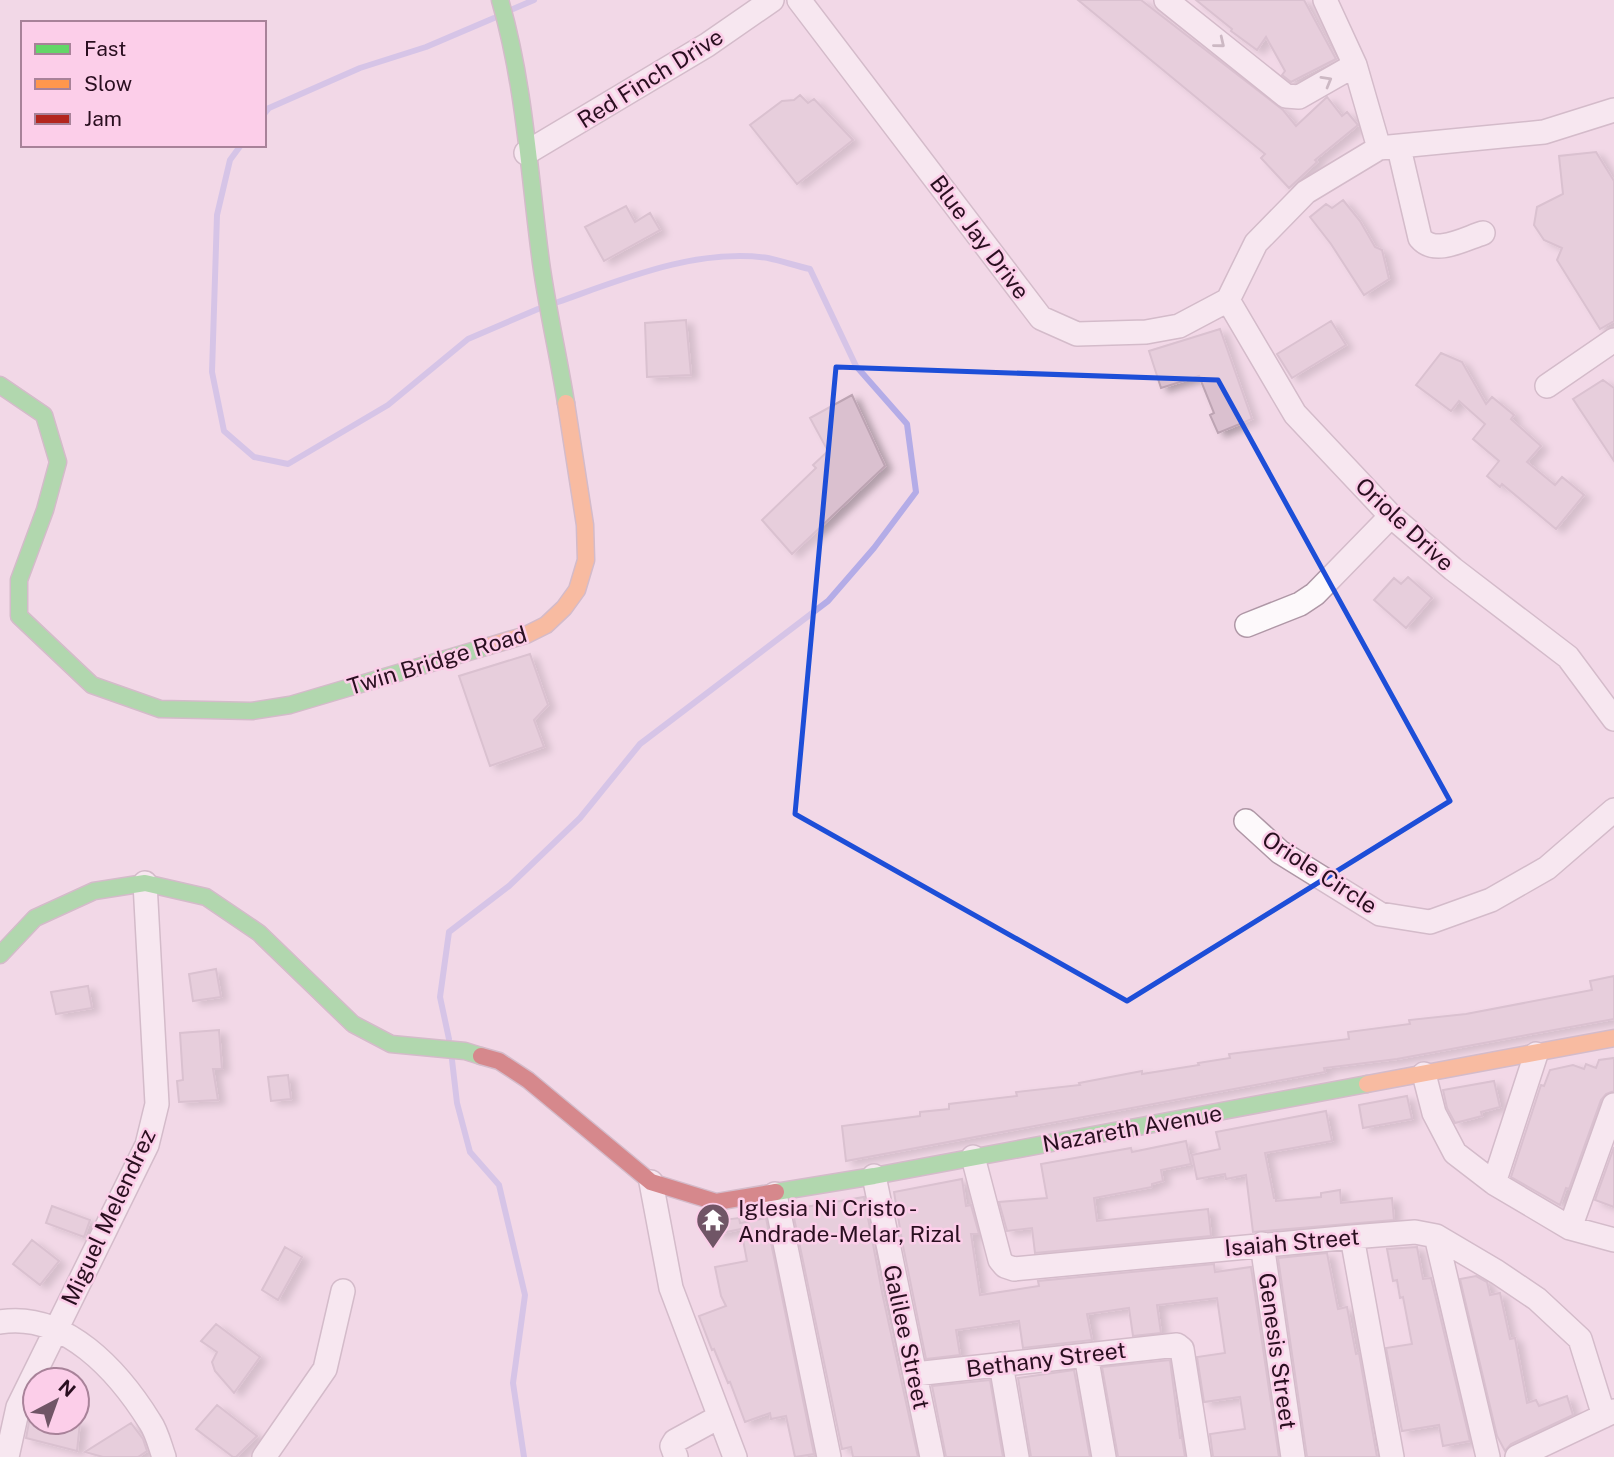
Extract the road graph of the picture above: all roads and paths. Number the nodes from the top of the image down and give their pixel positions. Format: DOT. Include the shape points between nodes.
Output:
graph roads {
  1 [pos="499,0"];
  2 [pos="772,0"];
  3 [pos="799,0"];
  4 [pos="1166,0"];
  5 [pos="1325,0"];
  6 [pos="1354,65"];
  7 [pos="1614,110"];
  8 [pos="1389,148"];
  9 [pos="526,153"];
  10 [pos="1483,233"];
  11 [pos="1228,300"];
  12 [pos="1614,340"];
  13 [pos="0,385"];
  14 [pos="1547,386"];
  15 [pos="1391,516"];
  16 [pos="1247,625"];
  17 [pos="1614,719"];
  18 [pos="1614,810"];
  19 [pos="1246,821"];
  20 [pos="145,883"];
  21 [pos="0,955"];
  22 [pos="1614,1038"];
  23 [pos="1536,1054"];
  24 [pos="1424,1074"];
  25 [pos="1614,1105"];
  26 [pos="973,1157"];
  27 [pos="874,1176"];
  28 [pos="651,1182"];
  29 [pos="1493,1183"];
  30 [pos="775,1194"];
  31 [pos="1570,1228"];
  32 [pos="1436,1236"];
  33 [pos="1352,1237"];
  34 [pos="1614,1240"];
  35 [pos="1262,1244"];
  36 [pos="343,1291"];
  37 [pos="0,1322"];
  38 [pos="56,1328"];
  39 [pos="1086,1355"];
  40 [pos="1001,1364"];
  41 [pos="915,1374"];
  42 [pos="1609,1413"];
  43 [pos="719,1417"];
  44 [pos="7,1457"];
  45 [pos="164,1457"];
  46 [pos="264,1457"];
  47 [pos="676,1457"];
  48 [pos="735,1457"];
  49 [pos="829,1457"];
  50 [pos="932,1457"];
  51 [pos="1017,1457"];
  52 [pos="1104,1457"];
  53 [pos="1199,1457"];
  54 [pos="1293,1457"];
  55 [pos="1392,1457"];
  56 [pos="1488,1457"];
  57 [pos="1517,1457"];
  1 -- 9 [label="street, Twin Bridge Road" via="513,45"];
  2 -- 9 [label="street, Red Finch Drive" via="707,45"];
  3 -- 11 [label="street, Blue Jay Drive" via="1041,318 1077,334 1146,332 1179,326"];
  4 -- 6 [label="street, one-way" via="1286,96 1298,97"];
  5 -- 6 [label="street"];
  6 -- 8 [label="street"];
  7 -- 8 [label="street" via="1544,132"];
  8 -- 10 [label="street" via="1426,245 1437,247"];
  8 -- 11 [label="street" via="1298,200 1256,243"];
  9 -- 13 [label="street, Twin Bridge Road" via="585,525 586,560 564,608 526,635 290,705 252,711 160,709 92,685 19,616 19,580 58,461 44,415"];
  11 -- 15 [label="street, Oriole Drive" via="1294,414"];
  12 -- 14 [label="street"];
  15 -- 16 [label="street" via="1315,594"];
  15 -- 17 [label="street, Oriole Drive" via="1568,657"];
  18 -- 19 [label="street, Oriole Circle" via="1547,868 1491,900 1430,922 1380,914 1280,852"];
  20 -- 21 [label="street" via="94,891 35,918"];
  20 -- 28 [label="street" via="206,897 259,933 353,1024 391,1044 465,1051 499,1061"];
  20 -- 38 [label="street, Miguel Melendrez" via="157,1104 147,1145"];
  22 -- 23 [label="street, Nazareth Avenue"];
  23 -- 24 [label="street, Nazareth Avenue"];
  23 -- 29 [label="street"];
  24 -- 26 [label="street, Nazareth Avenue"];
  24 -- 29 [label="street" via="1434,1114 1455,1153"];
  25 -- 31 [label="street"];
  26 -- 27 [label="street, Nazareth Avenue"];
  26 -- 35 [label="street, Isaiah Street" via="1000,1260 1014,1269"];
  27 -- 30 [label="street, Nazareth Avenue"];
  27 -- 41 [label="street, Galilee Street"];
  28 -- 30 [label="street, Nazareth Avenue" via="716,1202"];
  28 -- 43 [label="street" via="671,1288"];
  29 -- 31 [label="street"];
  30 -- 49 [label="street"];
  31 -- 34 [label="street"];
  32 -- 33 [label="street, Isaiah Street" via="1415,1232"];
  32 -- 42 [label="street, Isaiah Street" via="1537,1299 1580,1339"];
  32 -- 56 [label="street"];
  33 -- 35 [label="street, Isaiah Street"];
  33 -- 55 [label="street"];
  35 -- 54 [label="street, Genesis Street"];
  36 -- 46 [label="street" via="325,1369"];
  37 -- 38 [label="street"];
  38 -- 44 [label="street, Miguel Melendrez" via="18,1407"];
  38 -- 45 [label="street" via="109,1366 152,1423"];
  39 -- 40 [label="street, Bethany Street"];
  39 -- 52 [label="street"];
  39 -- 53 [label="street, Bethany Street" via="1177,1345 1182,1349"];
  40 -- 41 [label="street, Bethany Street"];
  40 -- 51 [label="street"];
  41 -- 50 [label="street, Galilee Street"];
  42 -- 57 [label="street"];
  43 -- 47 [label="street" via="676,1441 672,1446"];
  43 -- 48 [label="street"];
}
